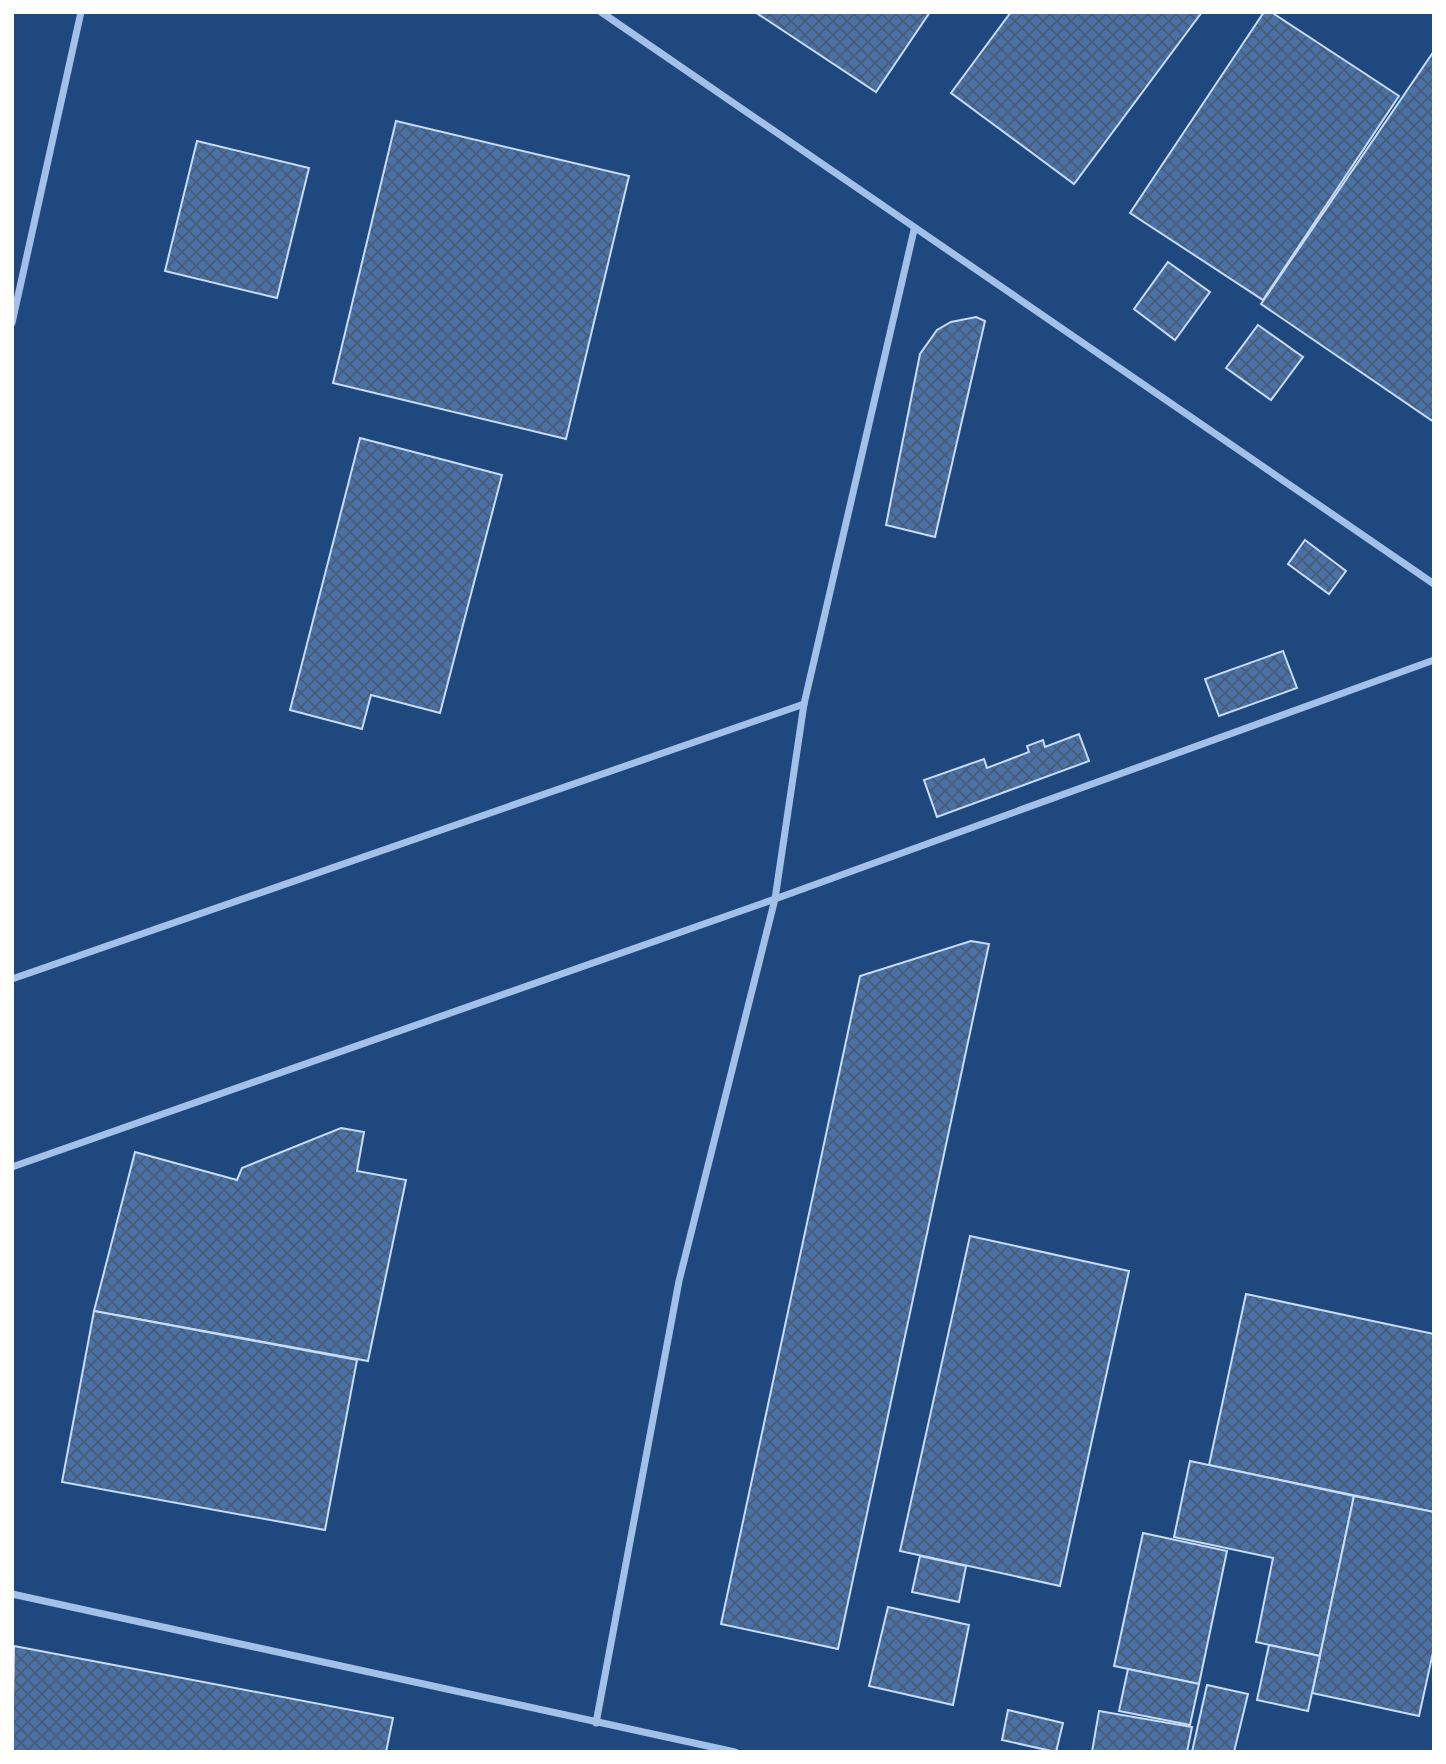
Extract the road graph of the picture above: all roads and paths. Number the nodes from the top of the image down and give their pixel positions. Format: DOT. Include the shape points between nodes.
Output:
graph roads {
  1 [pos="81,12"];
  2 [pos="601,12"];
  3 [pos="915,230"];
  4 [pos="12,323"];
  5 [pos="1434,584"];
  6 [pos="1434,660"];
  7 [pos="803,704"];
  8 [pos="775,899"];
  9 [pos="12,979"];
  10 [pos="12,1167"];
  11 [pos="12,1594"];
  12 [pos="596,1723"];
  13 [pos="735,1752"];
  1 -- 4 [label="street"];
  2 -- 3 [label="street"];
  3 -- 5 [label="street"];
  3 -- 7 [label="street"];
  6 -- 8 [label="street"];
  7 -- 8 [label="street"];
  7 -- 9 [label="street"];
  8 -- 10 [label="street"];
  8 -- 12 [label="street" via="679,1281"];
  11 -- 12 [label="street"];
  12 -- 13 [label="street"];
}
